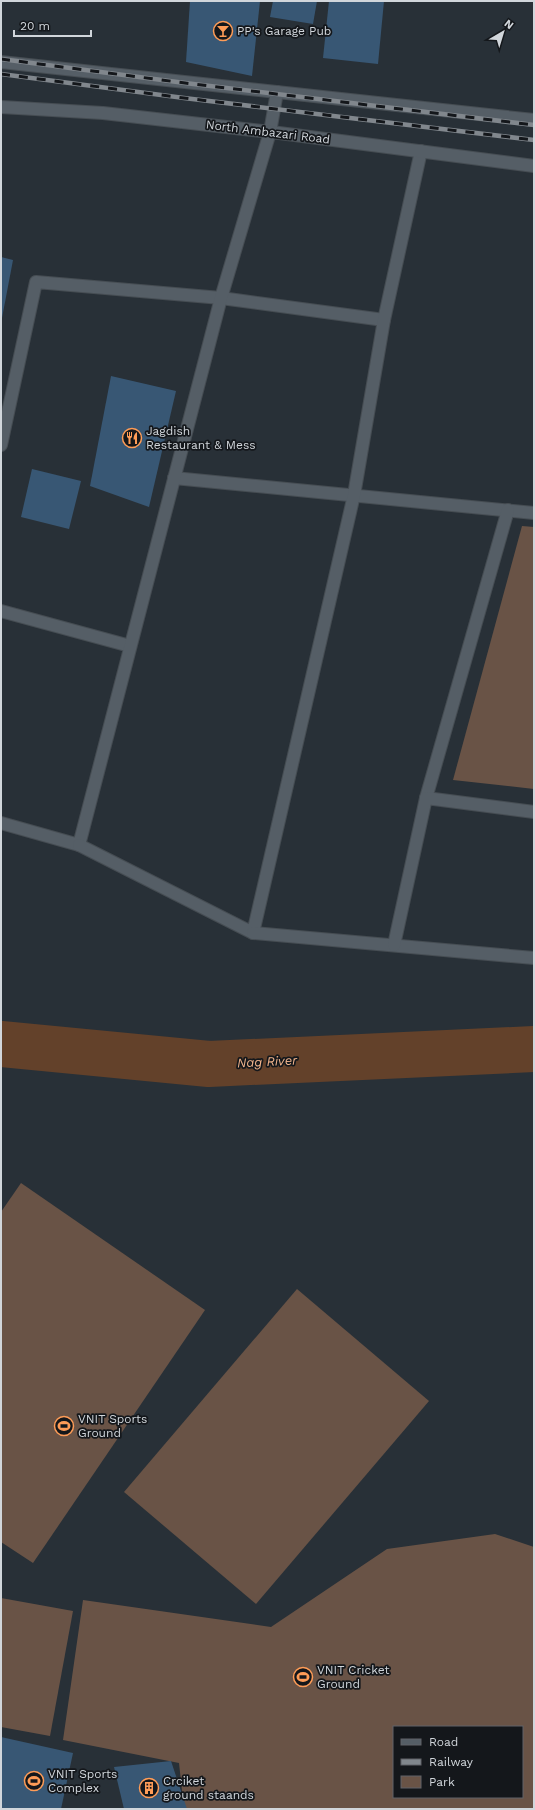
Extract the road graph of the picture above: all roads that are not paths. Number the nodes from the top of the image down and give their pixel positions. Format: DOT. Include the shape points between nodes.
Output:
graph roads {
  1 [pos="1,62"];
  2 [pos="277,92"];
  3 [pos="1,108"];
  4 [pos="534,120"];
  5 [pos="270,132"];
  6 [pos="421,151"];
  7 [pos="534,166"];
  8 [pos="221,298"];
  9 [pos="384,320"];
  10 [pos="1,445"];
  11 [pos="174,478"];
  12 [pos="354,495"];
  13 [pos="508,510"];
  14 [pos="534,513"];
  15 [pos="1,611"];
  16 [pos="130,646"];
  17 [pos="426,798"];
  18 [pos="534,812"];
  19 [pos="1,823"];
  20 [pos="78,845"];
  21 [pos="253,933"];
  22 [pos="394,945"];
  23 [pos="534,958"];
  1 -- 2 [label="street"];
  2 -- 4 [label="street"];
  2 -- 5 [label="street"];
  3 -- 5 [label="street, North Ambazari Road" via="103,113"];
  5 -- 6 [label="street, North Ambazari Road"];
  5 -- 8 [label="street"];
  6 -- 7 [label="street, North Ambazari Road"];
  6 -- 9 [label="street"];
  8 -- 9 [label="street"];
  8 -- 10 [label="street" via="36,282"];
  8 -- 11 [label="street"];
  9 -- 12 [label="street"];
  11 -- 12 [label="street"];
  11 -- 16 [label="street"];
  12 -- 13 [label="street"];
  12 -- 21 [label="street"];
  13 -- 14 [label="street"];
  13 -- 17 [label="street"];
  15 -- 16 [label="street"];
  16 -- 20 [label="street"];
  17 -- 18 [label="street"];
  17 -- 22 [label="street"];
  19 -- 20 [label="street"];
  20 -- 21 [label="street"];
  21 -- 22 [label="street"];
  22 -- 23 [label="street"];
}
